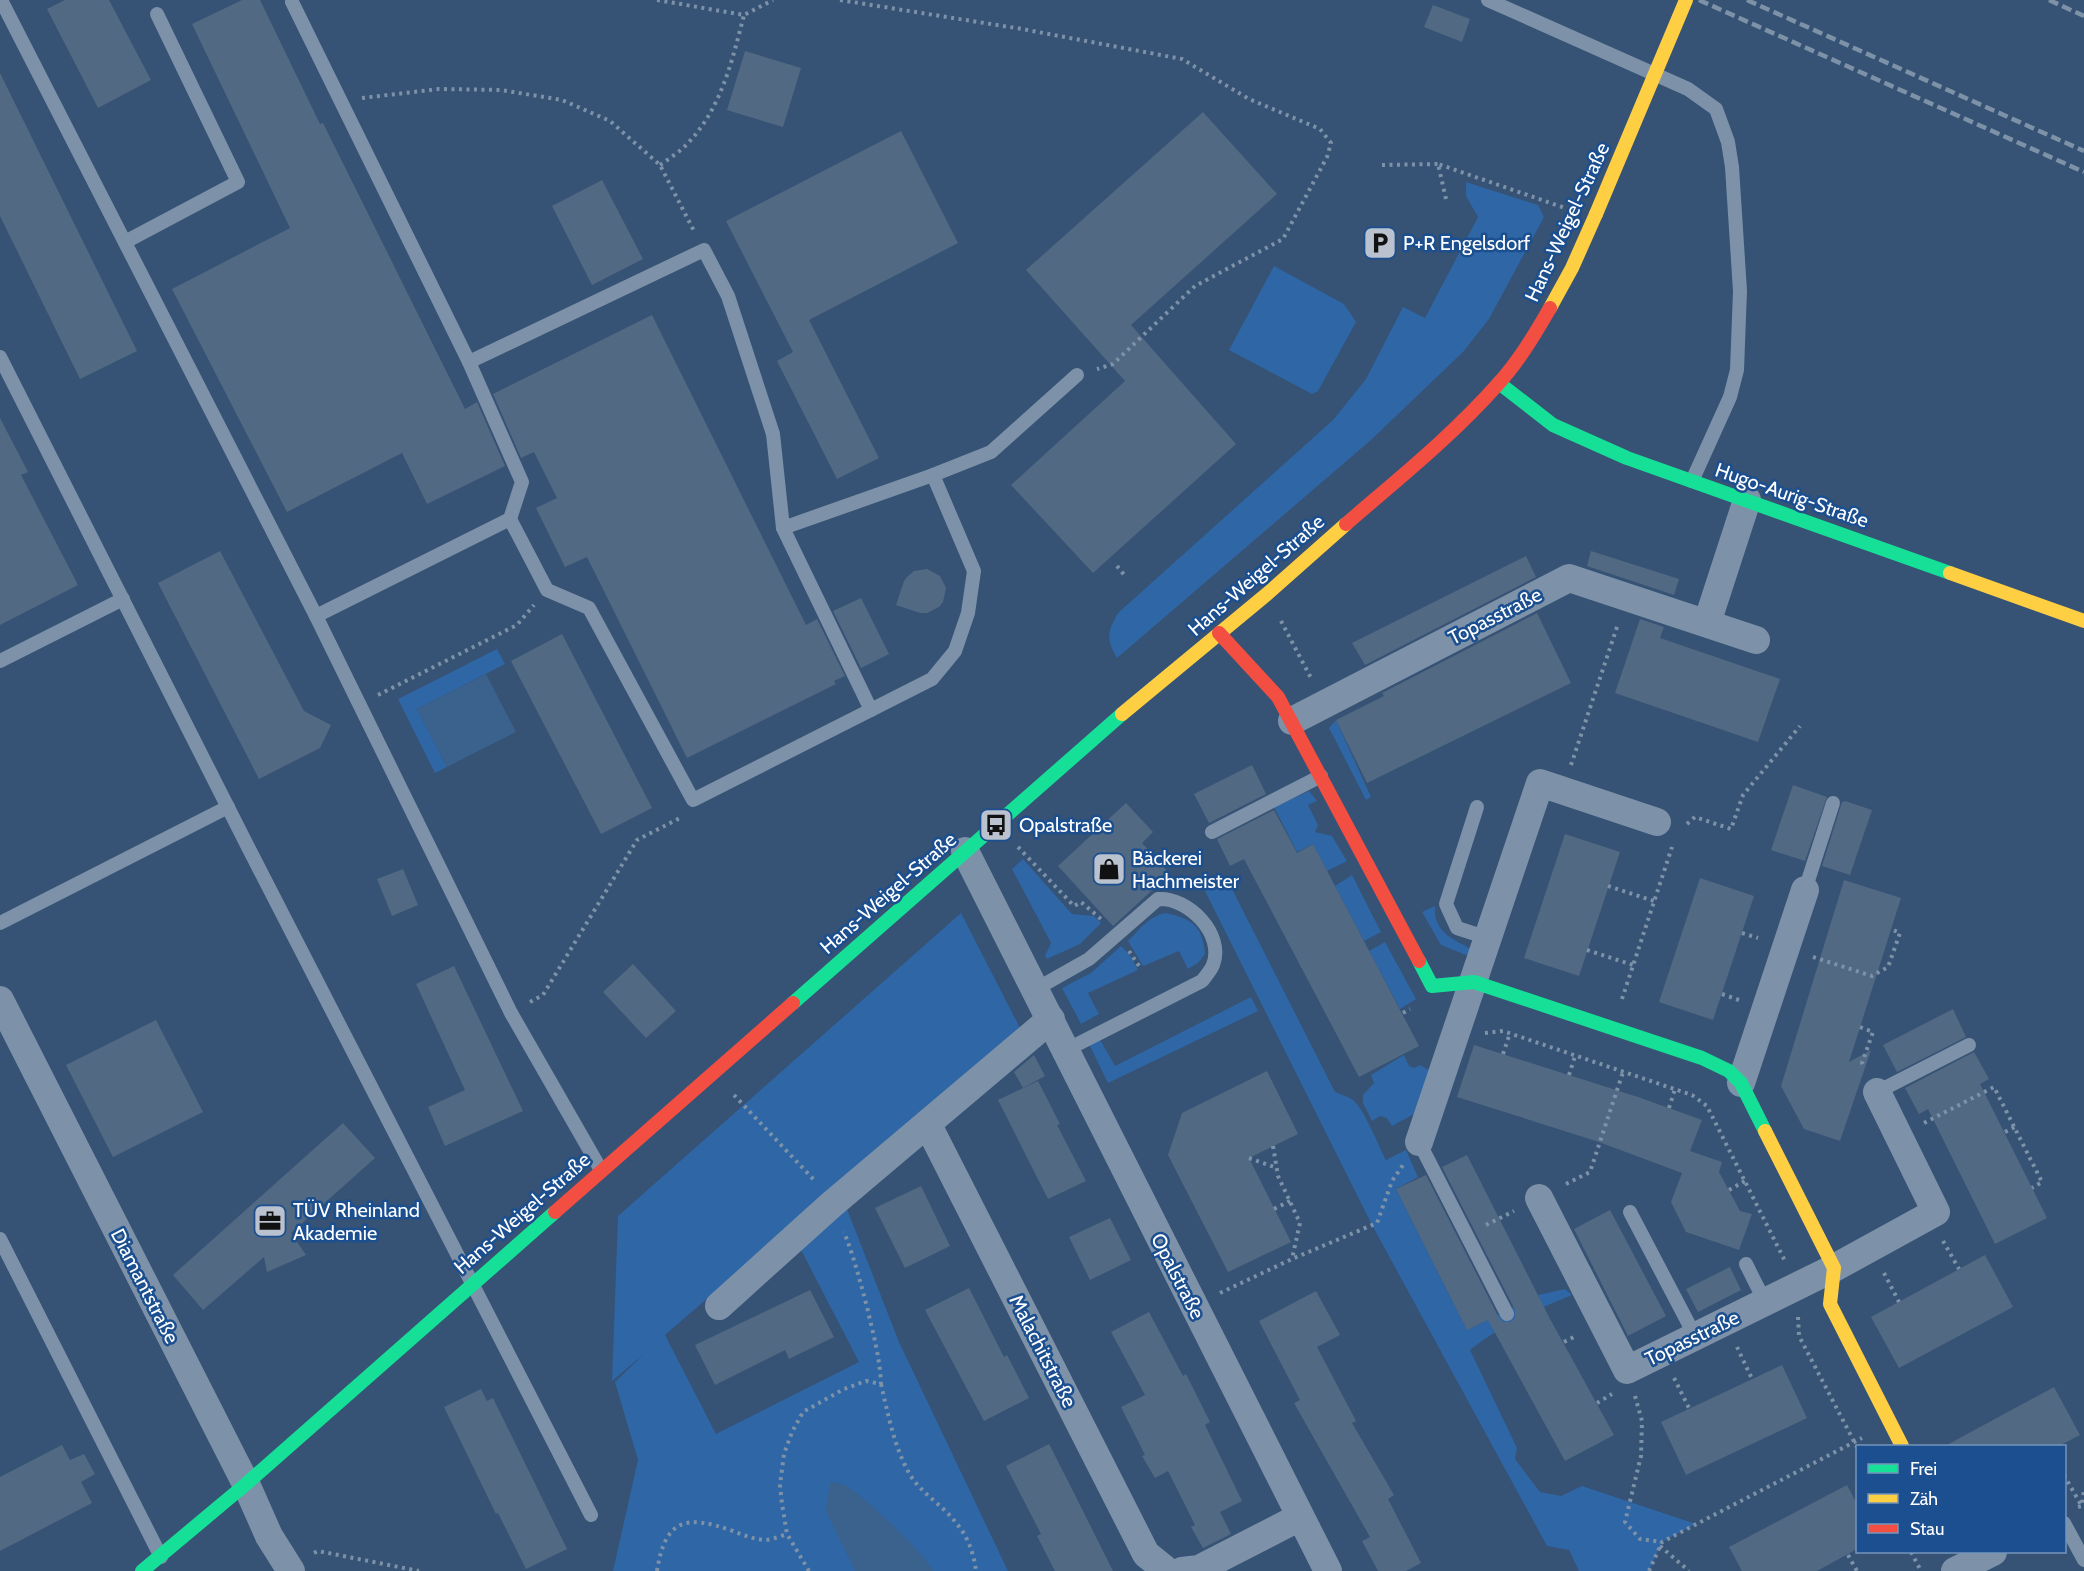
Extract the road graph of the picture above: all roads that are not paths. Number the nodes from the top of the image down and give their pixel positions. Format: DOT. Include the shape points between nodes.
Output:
graph roads {
  1 [pos="1,0"];
  2 [pos="1488,0"];
  3 [pos="1686,0"];
  4 [pos="291,2"];
  5 [pos="157,14"];
  6 [pos="125,242"];
  7 [pos="0,357"];
  8 [pos="469,362"];
  9 [pos="1077,375"];
  10 [pos="1499,383"];
  11 [pos="933,475"];
  12 [pos="1692,481"];
  13 [pos="1747,500"];
  14 [pos="510,519"];
  15 [pos="783,528"];
  16 [pos="123,599"];
  17 [pos="316,616"];
  18 [pos="2084,621"];
  19 [pos="1707,623"];
  20 [pos="1219,633"];
  21 [pos="1756,640"];
  22 [pos="0,661"];
  23 [pos="871,710"];
  24 [pos="1292,721"];
  25 [pos="1321,776"];
  26 [pos="1833,803"];
  27 [pos="228,807"];
  28 [pos="1478,807"];
  29 [pos="1670,831"];
  30 [pos="1212,832"];
  31 [pos="965,851"];
  32 [pos="1805,890"];
  33 [pos="0,922"];
  34 [pos="1488,938"];
  35 [pos="1474,982"];
  36 [pos="1036,989"];
  37 [pos="0,1000"];
  38 [pos="1050,1019"];
  39 [pos="1969,1045"];
  40 [pos="1066,1050"];
  41 [pos="1741,1083"];
  42 [pos="1877,1092"];
  43 [pos="928,1125"];
  44 [pos="1419,1142"];
  45 [pos="601,1170"];
  46 [pos="1539,1198"];
  47 [pos="1630,1212"];
  48 [pos="0,1239"];
  49 [pos="1746,1264"];
  50 [pos="1834,1268"];
  51 [pos="473,1283"];
  52 [pos="1765,1302"];
  53 [pos="719,1306"];
  54 [pos="1507,1314"];
  55 [pos="1695,1336"];
  56 [pos="1901,1445"];
  57 [pos="246,1484"];
  58 [pos="591,1515"];
  59 [pos="1300,1516"];
  60 [pos="2066,1527"];
  61 [pos="1988,1553"];
  62 [pos="161,1557"];
  63 [pos="2084,1560"];
  64 [pos="1960,1565"];
  65 [pos="290,1569"];
  66 [pos="142,1571"];
  67 [pos="1167,1571"];
  68 [pos="1182,1571"];
  69 [pos="1328,1571"];
  1 -- 6 [label="lane"];
  2 -- 12 [label="lane" via="1688,89 1716,109 1728,142 1733,176 1740,291 1737,370 1730,397"];
  3 -- 10 [label="street, Hans-Weigel-Straße, bridge" via="1572,268 1532,339"];
  4 -- 8 [label="lane"];
  5 -- 6 [label="lane" via="238,182"];
  6 -- 17 [label="lane"];
  7 -- 16 [label="lane"];
  8 -- 14 [label="lane" via="522,482"];
  8 -- 15 [label="lane" via="704,250 728,296 773,434"];
  9 -- 11 [label="lane" via="991,452"];
  10 -- 12 [label="street, Hugo-Aurig-Straße" via="1553,425"];
  10 -- 20 [label="street, Hans-Weigel-Straße" via="1446,437"];
  11 -- 15 [label="lane"];
  11 -- 23 [label="lane" via="974,571 968,613 955,651 932,679"];
  12 -- 13 [label="street, Hugo-Aurig-Straße"];
  13 -- 18 [label="street, Hugo-Aurig-Straße"];
  13 -- 19 [label="street"];
  14 -- 17 [label="lane"];
  14 -- 23 [label="lane" via="547,590 589,608 693,800"];
  15 -- 23 [label="lane"];
  16 -- 22 [label="lane"];
  16 -- 27 [label="lane"];
  17 -- 45 [label="lane" via="511,1013"];
  19 -- 21 [label="street, Topasstraße"];
  19 -- 24 [label="street, Topasstraße" via="1569,578"];
  20 -- 24 [label="street" via="1278,697"];
  20 -- 31 [label="street, Hans-Weigel-Straße"];
  24 -- 25 [label="street"];
  25 -- 30 [label="lane"];
  25 -- 35 [label="street" via="1432,986"];
  26 -- 32 [label="lane"];
  27 -- 33 [label="lane"];
  27 -- 51 [label="lane"];
  28 -- 34 [label="lane" via="1446,904 1457,928"];
  29 -- 34 [label="street" via="1540,783"];
  31 -- 36 [label="street, Opalstraße"];
  31 -- 45 [label="street, Hans-Weigel-Straße"];
  32 -- 41 [label="street"];
  34 -- 35 [label="street"];
  35 -- 41 [label="street" via="1702,1058 1729,1071"];
  35 -- 44 [label="street"];
  36 -- 38 [label="street, Opalstraße"];
  36 -- 40 [label="lane" via="1089,959 1158,899 1170,898 1186,905 1207,926 1216,950 1213,965 1202,981"];
  37 -- 57 [label="street, Diamantstraße"];
  38 -- 40 [label="street, Opalstraße"];
  38 -- 43 [label="street"];
  39 -- 42 [label="lane"];
  40 -- 59 [label="street, Opalstraße"];
  41 -- 50 [label="street"];
  42 -- 50 [label="street, Topasstraße" via="1936,1212"];
  43 -- 53 [label="street" via="831,1205"];
  43 -- 67 [label="street, Malachitstraße" via="1146,1554"];
  44 -- 54 [label="lane"];
  45 -- 51 [label="street, Hans-Weigel-Straße"];
  46 -- 55 [label="street, Topasstraße" via="1627,1370"];
  47 -- 55 [label="lane"];
  48 -- 62 [label="lane"];
  49 -- 52 [label="lane"];
  50 -- 52 [label="street, Topasstraße" via="1798,1299"];
  50 -- 56 [label="street" via="1830,1304"];
  51 -- 57 [label="street, Hans-Weigel-Straße"];
  51 -- 58 [label="lane"];
  52 -- 55 [label="street, Topasstraße"];
  57 -- 62 [label="street, Hans-Weigel-Straße"];
  57 -- 65 [label="street, Diamantstraße" via="268,1536"];
  59 -- 68 [label="street" via="1199,1569"];
  59 -- 69 [label="street, Opalstraße"];
  60 -- 63 [label="lane"];
  61 -- 64 [label="street"];
  62 -- 66 [label="street, Hans-Weigel-Straße"];
}
